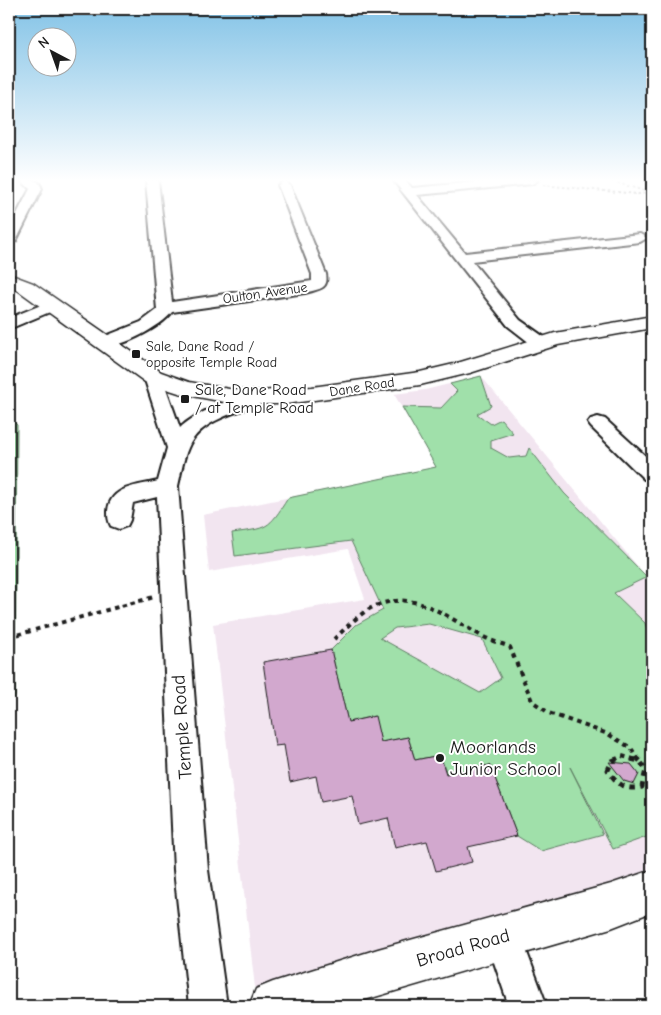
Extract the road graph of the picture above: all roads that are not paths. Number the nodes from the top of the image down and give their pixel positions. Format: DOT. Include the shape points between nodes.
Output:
graph roads {
  1 [pos="16,227"];
  2 [pos="157,227"];
  3 [pos="300,227"];
  4 [pos="437,227"];
  5 [pos="640,239"];
  6 [pos="9,241"];
  7 [pos="461,258"];
  8 [pos="9,278"];
  9 [pos="51,306"];
  10 [pos="165,308"];
  11 [pos="652,322"];
  12 [pos="9,324"];
  13 [pos="104,343"];
  14 [pos="541,343"];
  15 [pos="153,377"];
  16 [pos="254,400"];
  17 [pos="598,423"];
  18 [pos="184,438"];
  19 [pos="652,474"];
  20 [pos="167,486"];
  21 [pos="118,520"];
  22 [pos="652,890"];
  23 [pos="503,936"];
  24 [pos="208,1006"];
  25 [pos="273,1006"];
  26 [pos="528,1006"];
  1 -- 6 [label="street"];
  2 -- 10 [label="street"];
  3 -- 10 [label="street, Oulton Avenue" via="319,274 319,284"];
  4 -- 7 [label="street"];
  5 -- 7 [label="street"];
  7 -- 14 [label="street" via="514,323"];
  8 -- 9 [label="main road, Dane Road"];
  9 -- 12 [label="street"];
  9 -- 13 [label="main road, Dane Road"];
  10 -- 13 [label="street" via="163,315 154,321"];
  11 -- 14 [label="main road, Dane Road"];
  13 -- 15 [label="main road, Dane Road"];
  14 -- 16 [label="main road, Dane Road" via="451,372 318,394"];
  15 -- 16 [label="main road, Dane Road" via="215,396"];
  15 -- 18 [label="street"];
  16 -- 18 [label="street" via="224,410"];
  17 -- 19 [label="street"];
  18 -- 20 [label="street, Temple Road"];
  20 -- 21 [label="street" via="125,497 120,502"];
  20 -- 24 [label="street, Temple Road" via="191,870"];
  22 -- 23 [label="main road, Broad Road" via="612,906"];
  23 -- 25 [label="main road, Broad Road"];
  23 -- 26 [label="street"];
}
